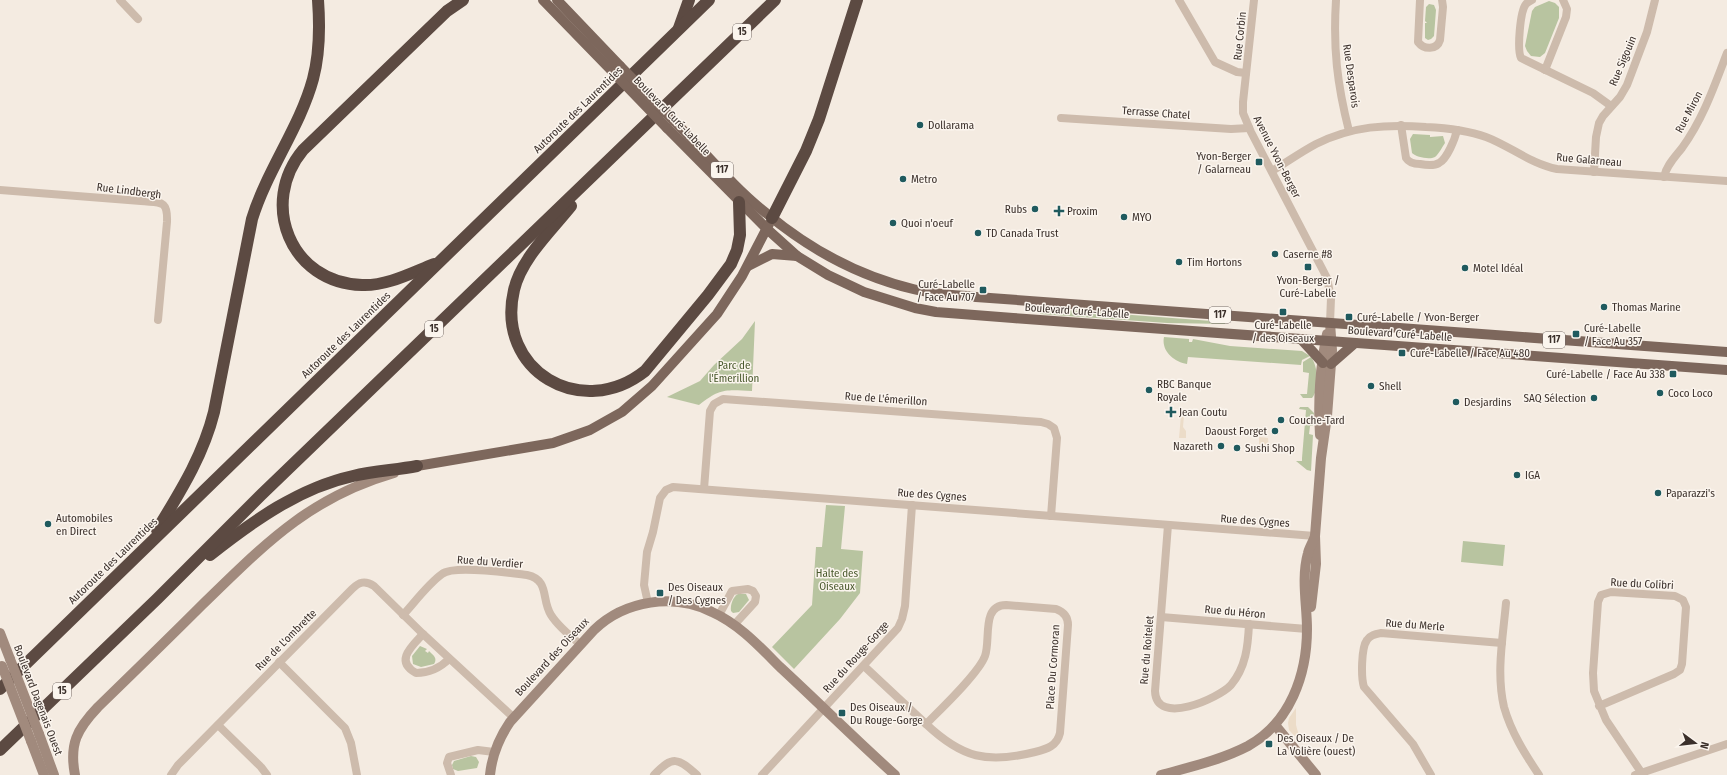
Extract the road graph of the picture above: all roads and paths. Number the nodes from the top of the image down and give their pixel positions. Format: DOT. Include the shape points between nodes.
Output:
graph roads {
  1 [pos="120,0"];
  2 [pos="318,0"];
  3 [pos="463,0"];
  4 [pos="543,0"];
  5 [pos="557,0"];
  6 [pos="689,0"];
  7 [pos="710,0"];
  8 [pos="775,0"];
  9 [pos="857,0"];
  10 [pos="1179,0"];
  11 [pos="1254,0"];
  12 [pos="1336,0"];
  13 [pos="1420,0"];
  14 [pos="1442,0"];
  15 [pos="1532,0"];
  16 [pos="1563,0"];
  17 [pos="1655,0"];
  18 [pos="138,19"];
  19 [pos="678,31"];
  20 [pos="1727,53"];
  21 [pos="617,69"];
  22 [pos="1545,70"];
  23 [pos="1246,73"];
  24 [pos="1611,106"];
  25 [pos="1061,118"];
  26 [pos="670,124"];
  27 [pos="1402,125"];
  28 [pos="1249,128"];
  29 [pos="1457,130"];
  30 [pos="1349,131"];
  31 [pos="607,163"];
  32 [pos="1272,171"];
  33 [pos="1594,172"];
  34 [pos="1664,177"];
  35 [pos="1727,181"];
  36 [pos="0,190"];
  37 [pos="739,202"];
  38 [pos="769,224"];
  39 [pos="797,256"];
  40 [pos="441,262"];
  41 [pos="748,266"];
  42 [pos="158,320"];
  43 [pos="1330,323"];
  44 [pos="1301,339"];
  45 [pos="1328,341"];
  46 [pos="1355,343"];
  47 [pos="1727,352"];
  48 [pos="1327,364"];
  49 [pos="1727,370"];
  50 [pos="417,466"];
  51 [pos="704,489"];
  52 [pos="912,505"];
  53 [pos="1051,516"];
  54 [pos="1168,525"];
  55 [pos="1315,536"];
  56 [pos="148,545"];
  57 [pos="157,599"];
  58 [pos="648,603"];
  59 [pos="1506,603"];
  60 [pos="403,615"];
  61 [pos="719,615"];
  62 [pos="1161,617"];
  63 [pos="1249,624"];
  64 [pos="734,625"];
  65 [pos="1307,629"];
  66 [pos="0,633"];
  67 [pos="423,634"];
  68 [pos="1502,643"];
  69 [pos="580,644"];
  70 [pos="449,659"];
  71 [pos="4,662"];
  72 [pos="280,662"];
  73 [pos="864,666"];
  74 [pos="0,689"];
  75 [pos="1599,706"];
  76 [pos="824,708"];
  77 [pos="513,717"];
  78 [pos="926,724"];
  79 [pos="218,725"];
  80 [pos="1274,725"];
  81 [pos="1727,744"];
  82 [pos="0,750"];
  83 [pos="494,752"];
  84 [pos="1640,774"];
  85 [pos="44,775"];
  86 [pos="54,775"];
  87 [pos="75,775"];
  88 [pos="171,775"];
  89 [pos="267,775"];
  90 [pos="357,775"];
  91 [pos="451,775"];
  92 [pos="490,775"];
  93 [pos="654,775"];
  94 [pos="697,775"];
  95 [pos="762,775"];
  96 [pos="895,775"];
  97 [pos="1161,775"];
  98 [pos="1316,775"];
  99 [pos="1431,775"];
  100 [pos="1539,775"];
  1 -- 18 [label="street"];
  2 -- 56 [label="highway" via="319,45 313,80 307,99 263,189 252,219 208,434 188,478"];
  3 -- 40 [label="highway" via="447,11 303,150 288,174 283,200 284,224 297,251 315,269 331,279 354,285 373,285"];
  4 -- 21 [label="main road, Boulevard Curé-Labelle / 117"];
  5 -- 21 [label="main road, Boulevard Curé-Labelle / 117"];
  6 -- 19 [label="highway"];
  7 -- 19 [label="highway, Autoroute des Laurentides"];
  8 -- 31 [label="highway, 15"];
  9 -- 38 [label="highway" via="819,119"];
  10 -- 23 [label="street" via="1215,62"];
  11 -- 23 [label="street, Rue Corbin"];
  12 -- 30 [label="street, Rue Desparois" via="1335,62"];
  13 -- 14 [label="street" via="1418,42 1421,46 1433,48 1440,40"];
  15 -- 22 [label="street" via="1526,4 1523,11 1519,52 1524,60"];
  16 -- 22 [label="street" via="1567,9 1566,17"];
  17 -- 24 [label="street, Rue Sigouin" via="1647,32 1627,85"];
  19 -- 40 [label="highway, Autoroute des Laurentides"];
  20 -- 34 [label="street, Rue Miron" via="1701,118 1668,166"];
  21 -- 26 [label="main road, Boulevard Curé-Labelle / 117, bridge"];
  22 -- 24 [label="street" via="1593,93"];
  23 -- 28 [label="street, Avenue Yvon-Berger" via="1243,109"];
  24 -- 33 [label="street, Rue Sigouin" via="1598,127"];
  25 -- 28 [label="street, Terrasse Chatel"];
  26 -- 37 [label="main road, Boulevard Curé-Labelle / 117"];
  26 -- 38 [label="main road, Boulevard Curé-Labelle / 117" via="751,200"];
  27 -- 29 [label="street, Rue Galarneau"];
  27 -- 29 [label="street" via="1406,158 1409,162 1419,164 1434,165 1441,162 1453,143"];
  27 -- 30 [label="street, Rue Galarneau"];
  28 -- 32 [label="street, Avenue Yvon-Berger"];
  29 -- 33 [label="street, Rue Galarneau" via="1494,140 1543,166"];
  30 -- 32 [label="street, Rue Galarneau" via="1316,144"];
  31 -- 37 [label="highway" via="523,265 513,294 513,331 523,355 539,373 552,382 566,387 592,391 613,388 631,380 650,366 731,264 740,235"];
  31 -- 57 [label="highway, 15" via="261,495"];
  32 -- 43 [label="street, Avenue Yvon-Berger" via="1327,278 1331,298"];
  33 -- 34 [label="street, Rue Galarneau"];
  34 -- 35 [label="street, Rue Galarneau"];
  36 -- 42 [label="street, Rue Lindbergh" via="141,201 165,206 168,212"];
  37 -- 38 [label="main road, Boulevard Curé-Labelle / 117"];
  38 -- 39 [label="main road, Boulevard Curé-Labelle / 117"];
  38 -- 41 [label="main road"];
  38 -- 43 [label="main road, Boulevard Curé-Labelle / 117" via="846,265 925,292"];
  39 -- 41 [label="main road" via="772,254"];
  39 -- 44 [label="main road, Boulevard Curé-Labelle / 117" via="828,275 864,292 929,311"];
  40 -- 56 [label="highway, Autoroute des Laurentides"];
  41 -- 50 [label="main road" via="721,309 698,338 645,393 614,417 582,434 553,443"];
  43 -- 45 [label="street"];
  43 -- 47 [label="main road, Boulevard Curé-Labelle / 117"];
  44 -- 45 [label="main road, Boulevard Curé-Labelle / 117"];
  44 -- 48 [label="main road"];
  45 -- 46 [label="main road, Boulevard Curé-Labelle / 117"];
  45 -- 48 [label="street"];
  46 -- 48 [label="main road"];
  46 -- 49 [label="main road, Boulevard Curé-Labelle / 117"];
  48 -- 55 [label="street" via="1319,416 1321,449"];
  50 -- 57 [label="highway" via="354,476 294,498 239,533"];
  50 -- 87 [label="street" via="375,479 337,495 304,514 274,537 88,717 74,742 72,758"];
  51 -- 52 [label="street, Rue des Cygnes"];
  51 -- 53 [label="street, Rue de L'émerillon" via="710,411 714,404 723,399 1033,422 1048,424 1054,428 1057,435"];
  51 -- 58 [label="street, Rue des Cygnes" via="673,487 661,495 647,556 644,585"];
  52 -- 53 [label="street, Rue des Cygnes"];
  52 -- 73 [label="street, Rue du Rouge-Gorge" via="903,616 894,633"];
  53 -- 54 [label="street, Rue des Cygnes"];
  54 -- 55 [label="street, Rue des Cygnes"];
  54 -- 62 [label="street, Rue du Roitelet"];
  55 -- 65 [label="street" via="1314,584"];
  56 -- 74 [label="highway, Autoroute des Laurentides"];
  57 -- 82 [label="highway, 15"];
  58 -- 61 [label="street, Boulevard des Oiseaux" via="681,602"];
  58 -- 69 [label="street, Boulevard des Oiseaux" via="625,610 604,621"];
  59 -- 68 [label="street"];
  60 -- 67 [label="street, Rue de L'ombrette"];
  60 -- 69 [label="street, Rue du Verdier" via="447,572 460,570 527,575 539,580 550,614"];
  60 -- 72 [label="street, Rue de L'ombrette" via="371,584 360,583"];
  61 -- 64 [label="street, Boulevard des Oiseaux"];
  61 -- 64 [label="street" via="732,591 753,591 756,600"];
  62 -- 63 [label="street, Rue du Héron"];
  62 -- 63 [label="street, Rue du Roitelet" via="1155,694 1156,700 1162,706 1172,709 1212,697 1232,684 1245,658"];
  63 -- 65 [label="street, Rue du Héron"];
  64 -- 76 [label="street, Boulevard des Oiseaux"];
  65 -- 80 [label="street" via="1305,658 1298,685 1290,703"];
  66 -- 71 [label="street, Boulevard Dagenais Ouest"];
  67 -- 70 [label="street, Rue de L'ombrette"];
  67 -- 70 [label="street" via="407,653 406,660 410,668 416,673 424,672 438,668"];
  68 -- 99 [label="street, Rue du Merle" via="1381,633 1372,635 1367,640 1364,646 1364,687 1413,744"];
  68 -- 100 [label="street" via="1501,674 1505,708 1515,735"];
  69 -- 77 [label="street, Boulevard des Oiseaux"];
  70 -- 77 [label="street, Rue de L'ombrette"];
  71 -- 85 [label="street, Boulevard Dagenais Ouest, bridge"];
  71 -- 86 [label="street, Boulevard Dagenais Ouest, bridge"];
  72 -- 79 [label="street, Rue de L'ombrette"];
  72 -- 90 [label="street" via="345,728 351,743"];
  73 -- 76 [label="street, Rue du Rouge-Gorge"];
  73 -- 78 [label="street, Place Du Cormoran"];
  75 -- 75 [label="street, Rue du Colibri" via="1680,670 1686,607 1682,599 1675,596 1610,592 1600,597 1597,608 1593,678"];
  75 -- 84 [label="street, Rue du Colibri"];
  76 -- 95 [label="street, Rue du Rouge-Gorge"];
  76 -- 96 [label="street, Boulevard des Oiseaux"];
  77 -- 83 [label="street, Boulevard des Oiseaux"];
  78 -- 78 [label="street, Place Du Cormoran" via="959,749 986,758 1017,757 1053,745 1060,733 1068,625 1064,614 1054,608 1006,605 996,608 990,615 987,649 982,663"];
  79 -- 88 [label="street, Rue de L'ombrette"];
  79 -- 89 [label="street" via="262,767"];
  80 -- 97 [label="street" via="1244,748"];
  80 -- 98 [label="street"];
  81 -- 84 [label="street"];
  83 -- 91 [label="street" via="478,750 449,757 446,761"];
  83 -- 92 [label="street, Boulevard des Oiseaux"];
  93 -- 94 [label="street" via="666,763 674,761 684,764"];
}
